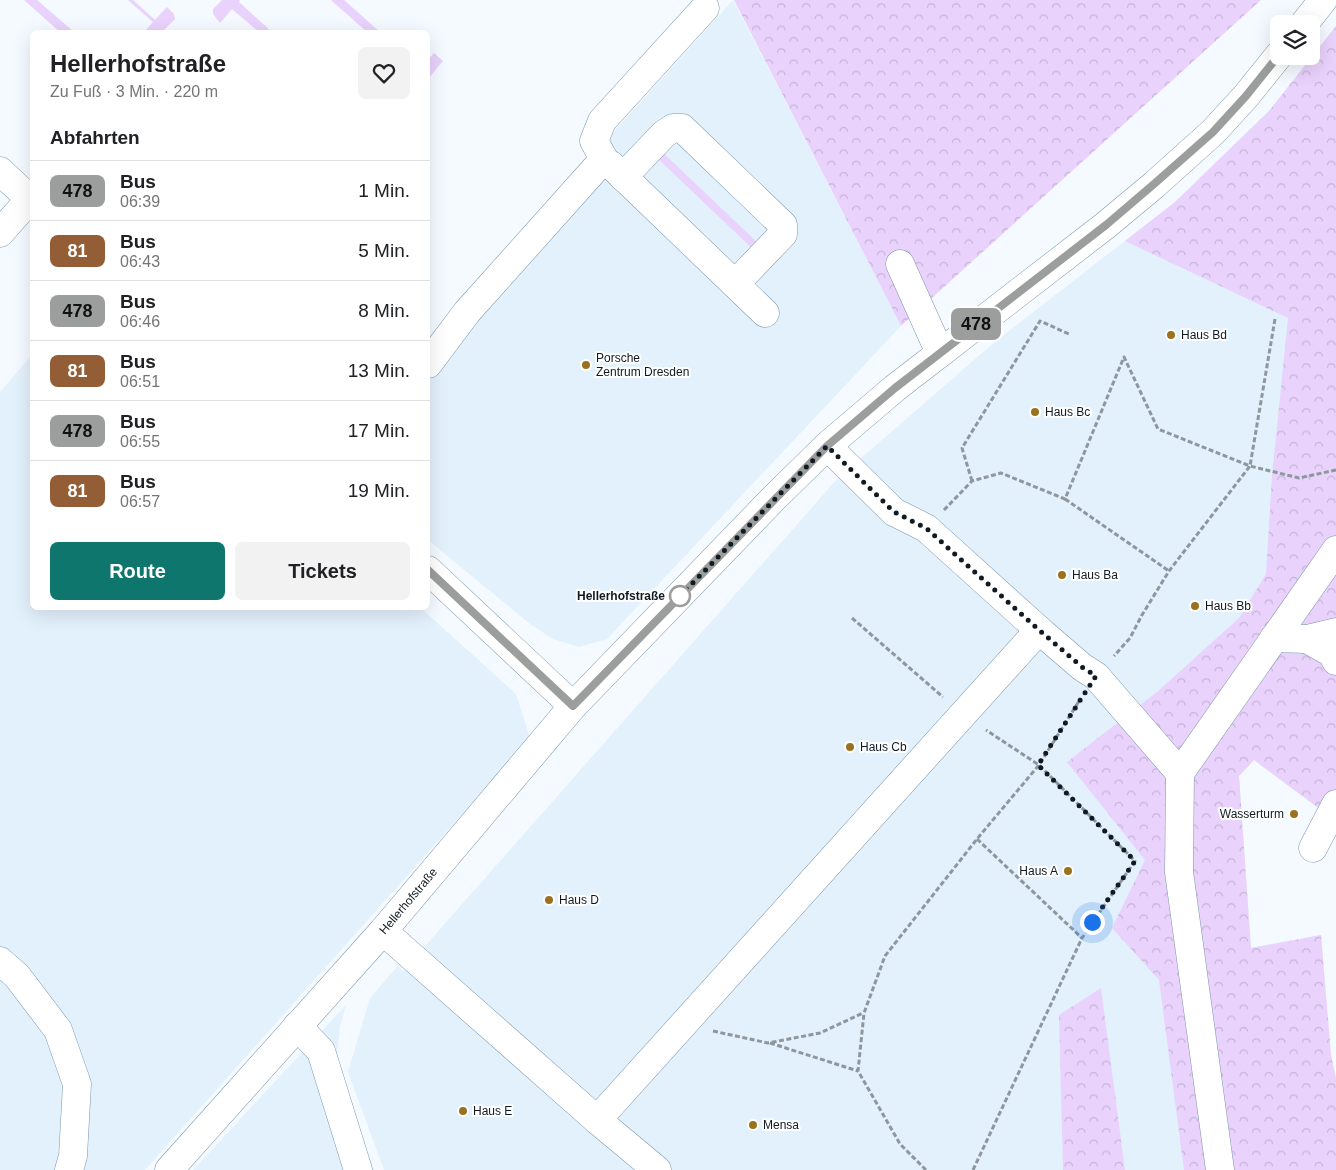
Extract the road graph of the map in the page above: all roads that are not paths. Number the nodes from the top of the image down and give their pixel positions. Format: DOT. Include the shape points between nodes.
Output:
graph roads {
  1 [pos="1323,0"];
  2 [pos="705,8"];
  3 [pos="1311,15"];
  4 [pos="1271,65"];
  5 [pos="614,168"];
  6 [pos="0,171"];
  7 [pos="30,199"];
  8 [pos="30,201"];
  9 [pos="0,233"];
  10 [pos="900,264"];
  11 [pos="735,284"];
  12 [pos="765,313"];
  13 [pos="940,353"];
  14 [pos="430,361"];
  15 [pos="827,446"];
  16 [pos="1336,550"];
  17 [pos="430,572"];
  18 [pos="1039,630"];
  19 [pos="1336,632"];
  20 [pos="1274,638"];
  21 [pos="1307,638"];
  22 [pos="1336,661"];
  23 [pos="573,706"];
  24 [pos="1180,773"];
  25 [pos="1336,804"];
  26 [pos="1313,848"];
  27 [pos="383,931"];
  28 [pos="0,961"];
  29 [pos="296,1026"];
  30 [pos="597,1120"];
  31 [pos="69,1170"];
  32 [pos="169,1170"];
  33 [pos="358,1170"];
  34 [pos="657,1170"];
  35 [pos="1220,1170"];
  1 -- 3 [label="street"];
  2 -- 5 [label="street" via="602,121 594,141"];
  4 -- 13 [label="street, Hellerhofstraße" via="1213,132 1154,184"];
  5 -- 11 [label="street"];
  5 -- 11 [label="street" via="673,128 682,128 784,225 783,234"];
  5 -- 14 [label="street" via="467,312"];
  6 -- 7 [label="street"];
  8 -- 9 [label="street"];
  10 -- 13 [label="street"];
  11 -- 12 [label="street"];
  13 -- 15 [label="street, Hellerhofstraße"];
  15 -- 18 [label="street" via="894,512 926,528"];
  15 -- 23 [label="street, Hellerhofstraße"];
  16 -- 20 [label="street"];
  17 -- 23 [label="street"];
  18 -- 24 [label="street" via="1096,676"];
  18 -- 30 [label="street"];
  19 -- 21 [label="street"];
  20 -- 21 [label="street"];
  20 -- 24 [label="street"];
  21 -- 22 [label="street" via="1332,653"];
  23 -- 27 [label="street, Hellerhofstraße"];
  24 -- 35 [label="street" via="1179,872"];
  25 -- 26 [label="street"];
  27 -- 29 [label="street, Hellerhofstraße"];
  27 -- 30 [label="street"];
  28 -- 31 [label="street" via="17,976 58,1030 77,1084 74,1156"];
  29 -- 32 [label="street, Hellerhofstraße"];
  29 -- 33 [label="street" via="320,1051"];
  30 -- 34 [label="street"];
}
